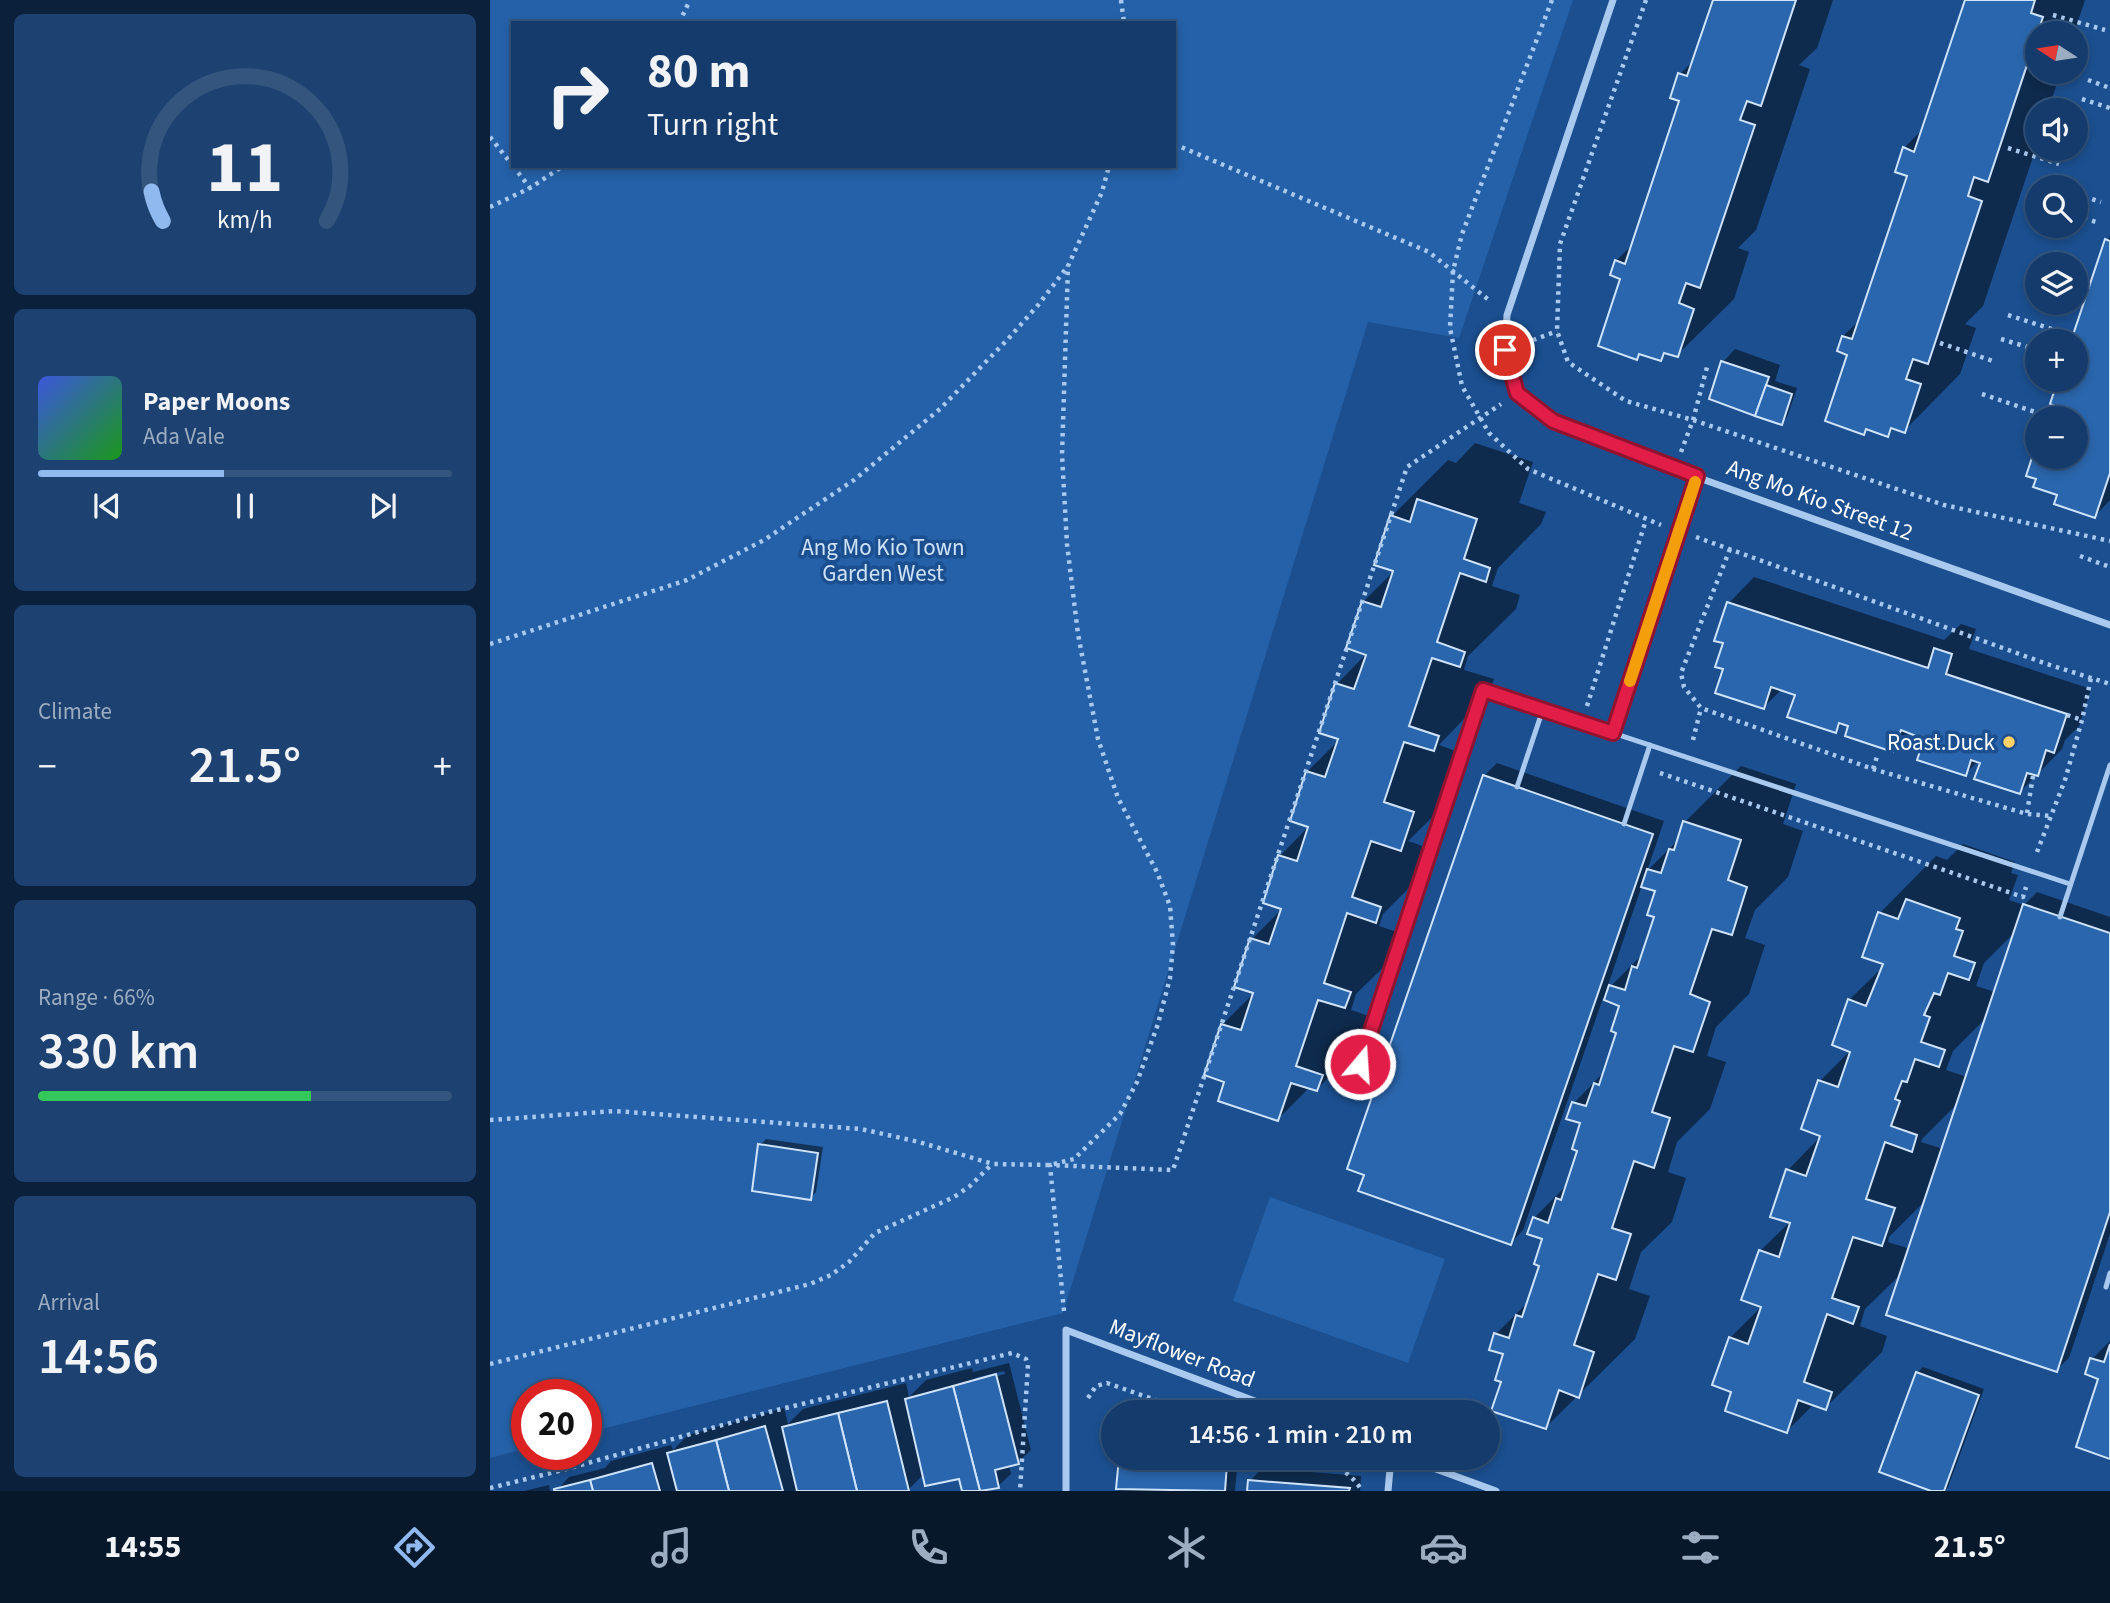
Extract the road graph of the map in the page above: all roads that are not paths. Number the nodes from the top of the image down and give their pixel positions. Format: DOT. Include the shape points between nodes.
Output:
graph roads {
  1 [pos="1613,0"];
  2 [pos="1697,476"];
  3 [pos="2110,625"];
  4 [pos="1543,709"];
  5 [pos="1613,733"];
  6 [pos="1650,745"];
  7 [pos="2110,765"];
  8 [pos="1517,787"];
  9 [pos="1625,824"];
  10 [pos="2070,884"];
  11 [pos="2060,916"];
  12 [pos="1360,1064"];
  13 [pos="2110,1273"];
  14 [pos="2106,1287"];
  15 [pos="1252,1400"];
  16 [pos="1390,1470"];
  17 [pos="1439,1470"];
  18 [pos="1066,1491"];
  19 [pos="1388,1491"];
  20 [pos="1496,1491"];
  1 -- 2 [label="street, Ang Mo Kio Street 12" via="1507,315 1505,350 1517,393 1553,421"];
  2 -- 3 [label="street, Ang Mo Kio Street 12"];
  2 -- 5 [label="lane"];
  4 -- 5 [label="lane"];
  4 -- 8 [label="lane"];
  4 -- 12 [label="lane" via="1483,690"];
  5 -- 6 [label="lane"];
  6 -- 9 [label="lane"];
  6 -- 10 [label="lane"];
  7 -- 10 [label="lane"];
  10 -- 11 [label="lane"];
  13 -- 14 [label="lane"];
  15 -- 18 [label="street, Mayflower Road" via="1066,1330"];
  16 -- 19 [label="street"];
  17 -- 20 [label="street"];
}
